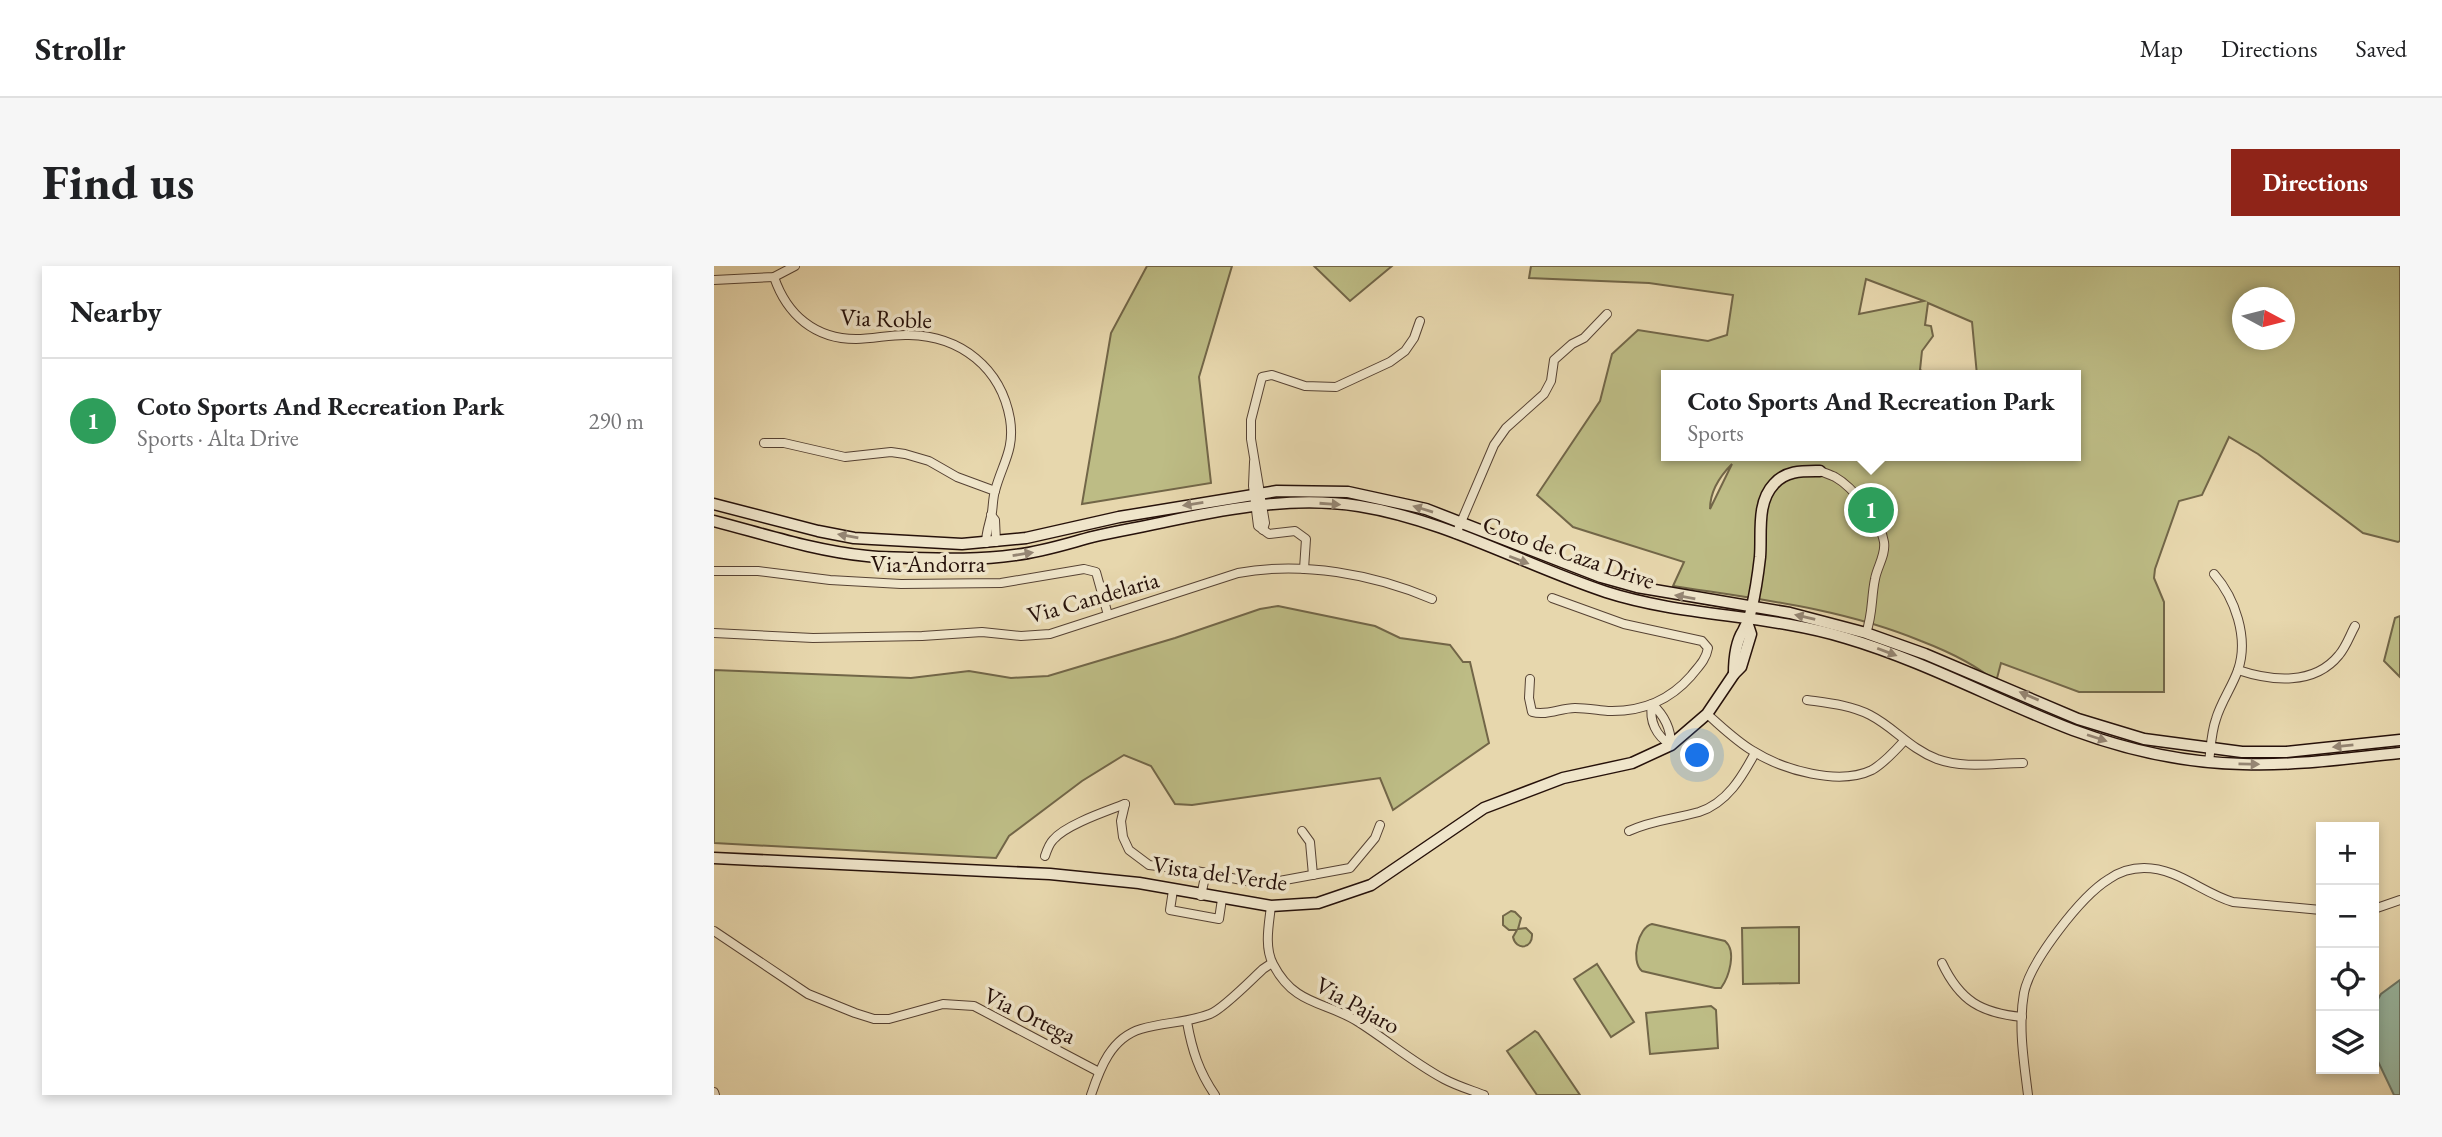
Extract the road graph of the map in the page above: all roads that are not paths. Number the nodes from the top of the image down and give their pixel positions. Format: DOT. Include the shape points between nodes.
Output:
graph roads {
  1 [pos="795,266"];
  2 [pos="774,277"];
  3 [pos="714,280"];
  4 [pos="1608,314"];
  5 [pos="1420,321"];
  6 [pos="764,443"];
  7 [pos="1820,471"];
  8 [pos="995,491"];
  9 [pos="1258,500"];
  10 [pos="714,504"];
  11 [pos="714,521"];
  12 [pos="1461,522"];
  13 [pos="1456,534"];
  14 [pos="991,542"];
  15 [pos="1304,569"];
  16 [pos="714,571"];
  17 [pos="2214,574"];
  18 [pos="1552,598"];
  19 [pos="1432,599"];
  20 [pos="1752,608"];
  21 [pos="1108,615"];
  22 [pos="1749,622"];
  23 [pos="2355,626"];
  24 [pos="714,633"];
  25 [pos="1866,633"];
  26 [pos="2238,670"];
  27 [pos="1530,679"];
  28 [pos="1807,700"];
  29 [pos="1652,704"];
  30 [pos="1707,714"];
  31 [pos="2400,740"];
  32 [pos="1904,741"];
  33 [pos="1671,745"];
  34 [pos="2211,749"];
  35 [pos="1755,752"];
  36 [pos="2400,753"];
  37 [pos="2209,762"];
  38 [pos="2023,763"];
  39 [pos="1380,825"];
  40 [pos="1302,831"];
  41 [pos="1629,831"];
  42 [pos="1045,856"];
  43 [pos="714,858"];
  44 [pos="1206,872"];
  45 [pos="1313,875"];
  46 [pos="1173,890"];
  47 [pos="1201,896"];
  48 [pos="1222,899"];
  49 [pos="2400,900"];
  50 [pos="1271,906"];
  51 [pos="2379,907"];
  52 [pos="2316,910"];
  53 [pos="714,931"];
  54 [pos="1272,963"];
  55 [pos="1942,963"];
  56 [pos="2022,1017"];
  57 [pos="1187,1022"];
  58 [pos="1099,1072"];
  59 [pos="1091,1095"];
  60 [pos="1215,1095"];
  61 [pos="1484,1095"];
  62 [pos="2028,1095"];
  1 -- 2 [label="street"];
  2 -- 3 [label="street"];
  2 -- 8 [label="street, Via Roble" via="786,304 814,330 856,339 922,335 947,341 979,360 1002,391 1011,422 1008,458"];
  4 -- 12 [label="street" via="1554,360 1544,394 1494,444"];
  5 -- 9 [label="street" via="1405,351 1336,387 1262,377 1251,420"];
  6 -- 8 [label="street" via="845,457 905,454"];
  7 -- 20 [label="main road, Vista del Verde" via="1783,476 1766,495"];
  7 -- 25 [label="street" via="1836,478 1858,498 1884,542"];
  8 -- 14 [label="street, Via Roble"];
  11 -- 9 [label="main road, Coto de Caza Drive, one-way" via="867,556 956,560 1041,551"];
  12 -- 9 [label="main road, Coto de Caza Drive, one-way" via="1348,492 1299,490"];
  9 -- 13 [label="main road, Coto de Caza Drive, one-way" via="1359,506"];
  9 -- 14 [label="main road, Coto de Caza Drive, one-way" via="1119,517"];
  9 -- 15 [label="street" via="1258,526 1269,534 1295,531 1306,539"];
  14 -- 10 [label="main road, Coto de Caza Drive, one-way" via="876,541"];
  12 -- 13 [label="street"];
  20 -- 12 [label="main road, Coto de Caza Drive, one-way" via="1601,577"];
  13 -- 22 [label="main road, Coto de Caza Drive, one-way" via="1628,598"];
  15 -- 19 [label="street, Via Candelaria" via="1372,579"];
  15 -- 21 [label="street, Via Candelaria" via="1238,573"];
  16 -- 21 [label="street, Via Andorra" via="901,584 1014,582 1084,569 1096,572"];
  17 -- 26 [label="street" via="2241,627"];
  18 -- 29 [label="street" via="1624,624 1705,643 1704,660 1687,680"];
  20 -- 22 [label="main road, Vista del Verde"];
  25 -- 20 [label="main road, Coto de Caza Drive, one-way"];
  21 -- 24 [label="street, Via Candelaria" via="1035,636 982,632 813,638"];
  22 -- 30 [label="main road, Vista del Verde" via="1742,632 1734,674"];
  22 -- 37 [label="main road, Coto de Caza Drive, one-way" via="1851,639 2076,731"];
  23 -- 26 [label="street" via="2339,655 2306,676 2274,678"];
  34 -- 25 [label="main road, Coto de Caza Drive, one-way" via="2144,739 2078,719"];
  26 -- 34 [label="street" via="2216,716"];
  27 -- 29 [label="street" via="1532,712 1542,715 1572,708 1623,711"];
  28 -- 32 [label="street" via="1871,715"];
  29 -- 33 [label="street" via="1650,716 1661,739"];
  30 -- 33 [label="main road, Vista del Verde"];
  30 -- 35 [label="street"];
  31 -- 34 [label="main road, Coto de Caza Drive, one-way" via="2286,752"];
  32 -- 35 [label="street" via="1871,770 1845,777 1805,772"];
  32 -- 38 [label="street" via="1958,764"];
  33 -- 50 [label="main road, Vista del Verde" via="1632,763 1563,778 1484,808 1371,885 1318,903"];
  34 -- 37 [label="street"];
  35 -- 41 [label="street" via="1721,800 1701,811 1648,822"];
  37 -- 36 [label="main road, Coto de Caza Drive, one-way" via="2289,764"];
  39 -- 45 [label="street" via="1376,838 1350,868"];
  40 -- 45 [label="street" via="1310,842"];
  42 -- 44 [label="street" via="1059,834 1125,804 1121,821 1129,850 1149,865"];
  43 -- 46 [label="main road, Vista del Verde" via="1050,874"];
  44 -- 45 [label="street" via="1257,883"];
  44 -- 47 [label="street"];
  46 -- 47 [label="main road, Vista del Verde"];
  46 -- 48 [label="street" via="1170,910 1219,919"];
  47 -- 48 [label="main road, Vista del Verde"];
  48 -- 50 [label="main road, Vista del Verde"];
  49 -- 51 [label="street"];
  50 -- 54 [label="street" via="1268,939"];
  52 -- 56 [label="street" via="2233,902 2160,869 2123,872 2088,896 2041,955 2027,982"];
  53 -- 58 [label="street, Via Ortega" via="808,994 855,1013 889,1019 943,1004 974,1006"];
  54 -- 57 [label="street" via="1213,1013"];
  54 -- 61 [label="street, Via Pajaro" via="1299,995 1357,1021 1445,1080"];
  55 -- 56 [label="street" via="1957,990 1970,1002 2000,1015"];
  56 -- 62 [label="street"];
  57 -- 58 [label="street" via="1126,1036"];
  57 -- 60 [label="street" via="1196,1061"];
  58 -- 59 [label="street"];
}
